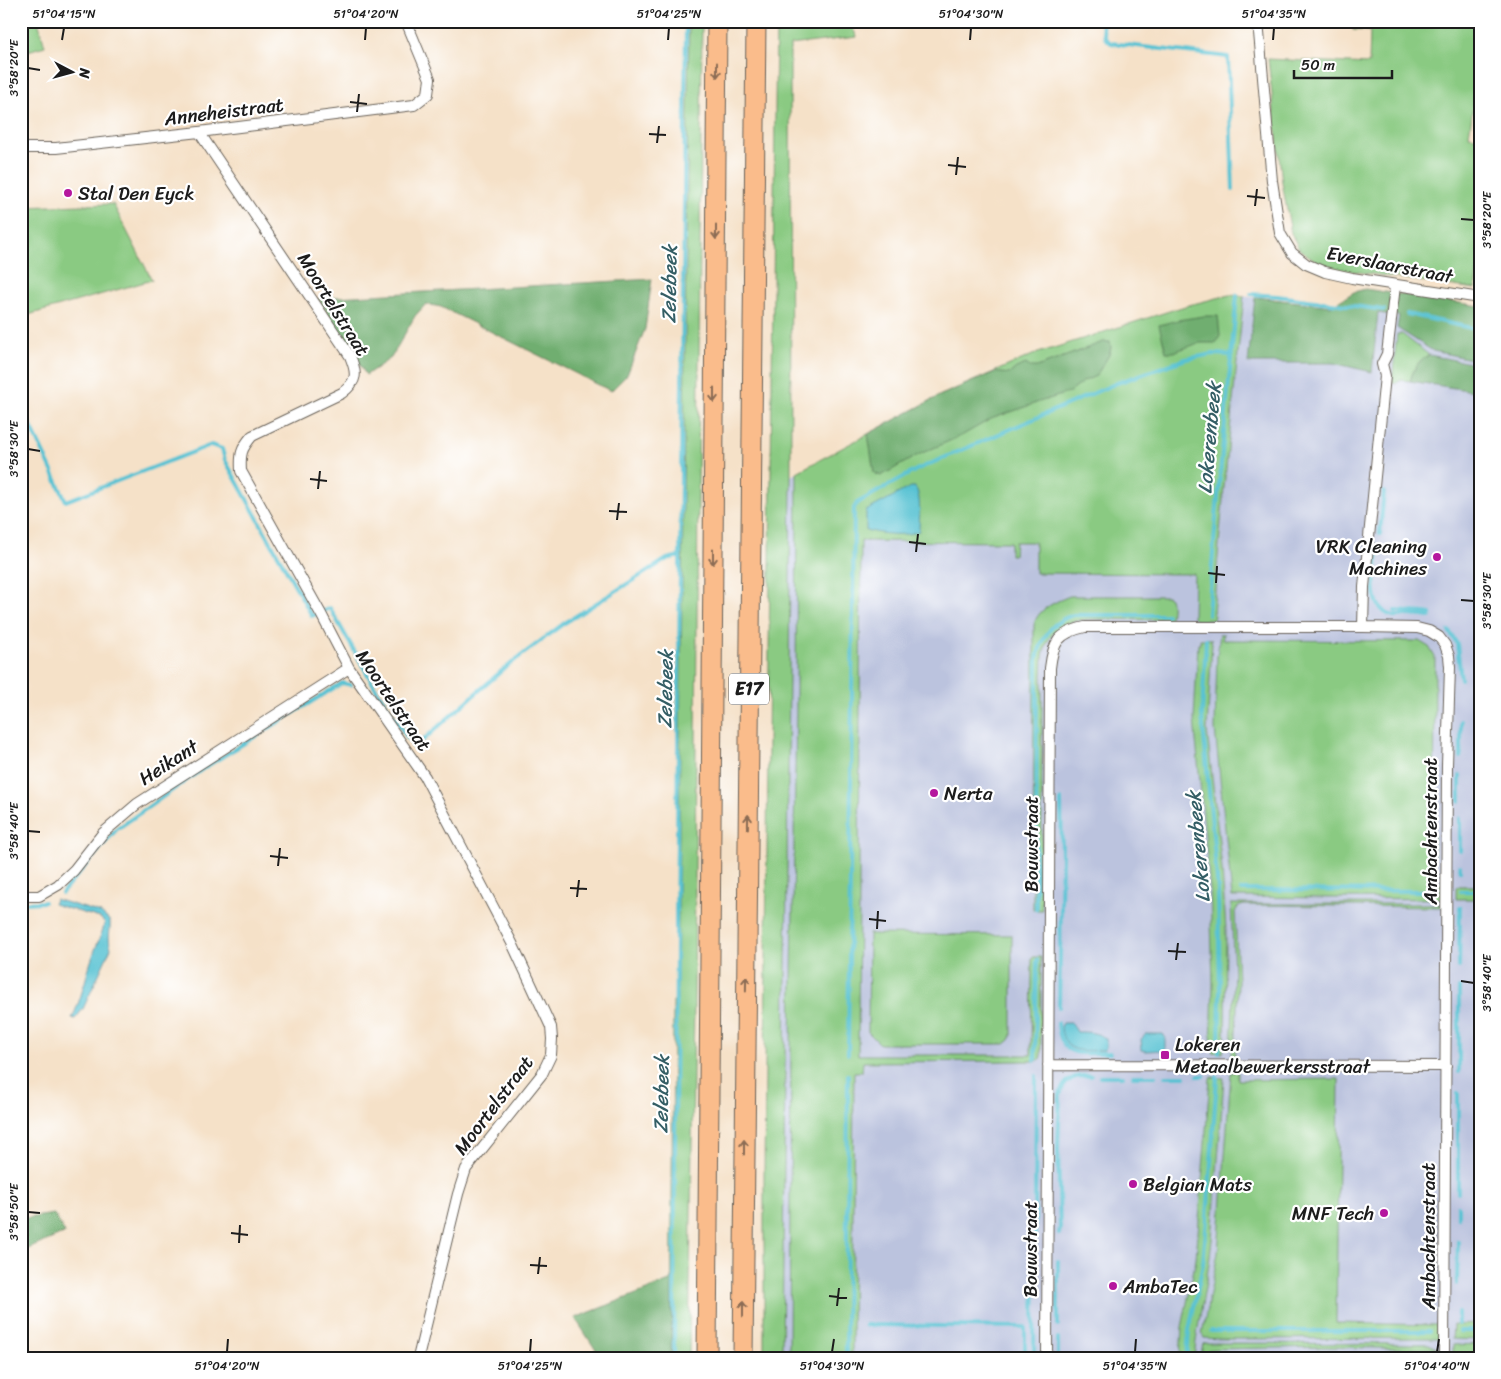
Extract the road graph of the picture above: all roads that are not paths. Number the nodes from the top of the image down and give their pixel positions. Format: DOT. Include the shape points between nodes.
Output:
graph roads {
  1 [pos="406,21"];
  2 [pos="717,21"];
  3 [pos="756,21"];
  4 [pos="1258,21"];
  5 [pos="199,132"];
  6 [pos="21,148"];
  7 [pos="1395,286"];
  8 [pos="1480,298"];
  9 [pos="1363,626"];
  10 [pos="349,668"];
  11 [pos="21,896"];
  12 [pos="1048,1065"];
  13 [pos="1446,1066"];
  14 [pos="418,1358"];
  15 [pos="707,1358"];
  16 [pos="743,1358"];
  17 [pos="1047,1358"];
  18 [pos="1444,1358"];
  1 -- 5 [label="street, Anneheistraat" via="430,79 428,94 414,104"];
  2 -- 15 [label="highway, E17, one-way"];
  16 -- 3 [label="highway, E17, one-way"];
  4 -- 7 [label="street, Everslaarstraat" via="1272,181 1280,233 1292,253 1306,264 1325,272"];
  5 -- 6 [label="street, Anneheistraat" via="56,148"];
  5 -- 10 [label="street, Moortelstraat" via="354,365 354,379 342,393 252,436 240,455 241,471"];
  7 -- 8 [label="street, Everslaarstraat"];
  7 -- 9 [label="street" via="1387,354 1382,364 1385,376"];
  9 -- 12 [label="street, Bouwstraat" via="1085,627 1059,638 1050,668"];
  9 -- 13 [label="street, Ambachtenstraat" via="1429,631 1439,637 1449,656"];
  10 -- 11 [label="street, Heikant" via="137,804 102,833 74,870 58,885 39,896"];
  10 -- 14 [label="street, Moortelstraat" via="425,777 512,943 551,1027 551,1056 542,1074 466,1169"];
  12 -- 13 [label="street"];
  12 -- 17 [label="street, Bouwstraat"];
  13 -- 18 [label="street, Ambachtenstraat"];
}
